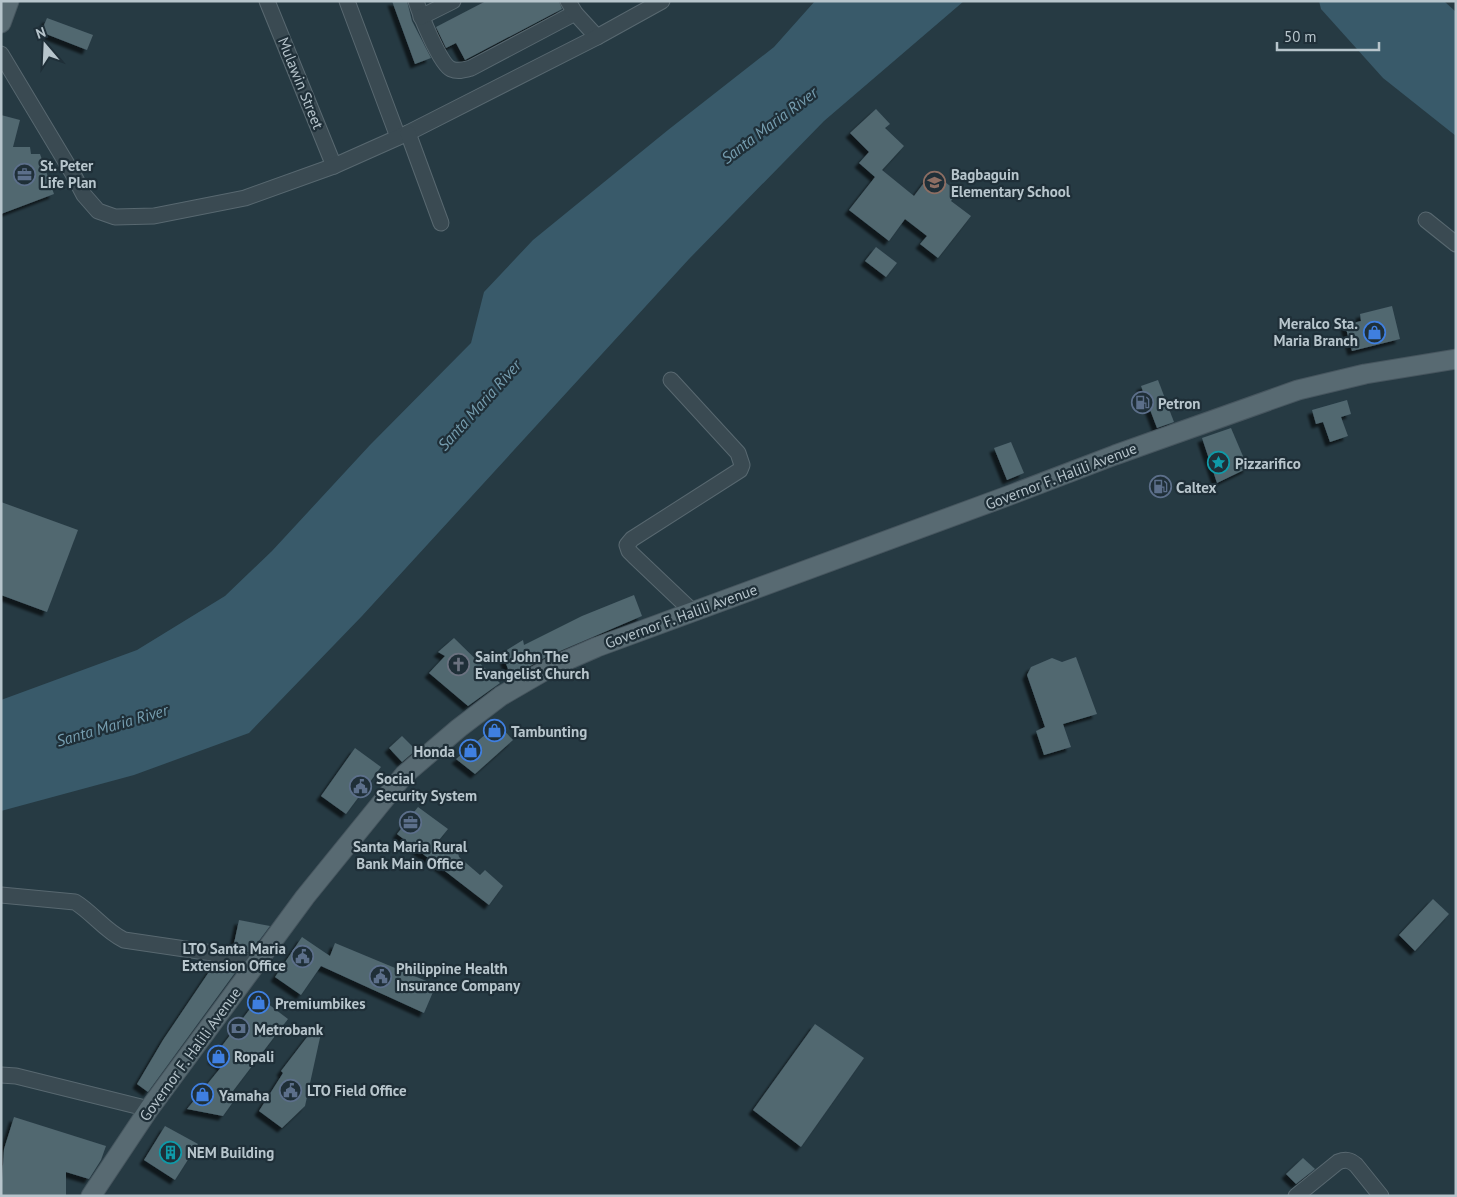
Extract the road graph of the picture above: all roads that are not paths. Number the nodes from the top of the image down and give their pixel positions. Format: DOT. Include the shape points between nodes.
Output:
graph roads {
  1 [pos="9,1"];
  2 [pos="267,1"];
  3 [pos="347,1"];
  4 [pos="416,1"];
  5 [pos="453,1"];
  6 [pos="662,1"];
  7 [pos="571,7"];
  8 [pos="421,17"];
  9 [pos="1,23"];
  10 [pos="597,38"];
  11 [pos="1,54"];
  12 [pos="403,135"];
  13 [pos="334,166"];
  14 [pos="1426,220"];
  15 [pos="441,223"];
  16 [pos="1456,244"];
  17 [pos="1456,359"];
  18 [pos="671,380"];
  19 [pos="694,612"];
  20 [pos="1,895"];
  21 [pos="256,964"];
  22 [pos="1,1075"];
  23 [pos="149,1109"];
  24 [pos="91,1196"];
  25 [pos="1296,1196"];
  26 [pos="1381,1196"];
  1 -- 9 [label="main road"];
  2 -- 13 [label="street, Mulawin Street"];
  3 -- 12 [label="street"];
  4 -- 8 [label="street"];
  5 -- 8 [label="street"];
  6 -- 10 [label="street"];
  7 -- 8 [label="street" via="471,68 460,71 450,68 443,59"];
  7 -- 10 [label="street"];
  10 -- 12 [label="street"];
  11 -- 13 [label="street" via="84,195 98,210 115,217 154,216 246,198"];
  12 -- 13 [label="street"];
  12 -- 15 [label="street"];
  14 -- 16 [label="street"];
  17 -- 19 [label="main road, Governor F. Halili Avenue" via="1365,374 1298,390"];
  18 -- 19 [label="street" via="738,453 742,465 740,470 627,545 634,556"];
  19 -- 21 [label="main road, Governor F. Halili Avenue" via="596,647 551,667 501,696 459,728 404,775 305,897"];
  20 -- 21 [label="street" via="75,902 124,940 219,954"];
  21 -- 23 [label="main road, Governor F. Halili Avenue"];
  22 -- 23 [label="street"];
  23 -- 24 [label="main road, Governor F. Halili Avenue"];
  25 -- 26 [label="street" via="1344,1159 1356,1165"];
}
